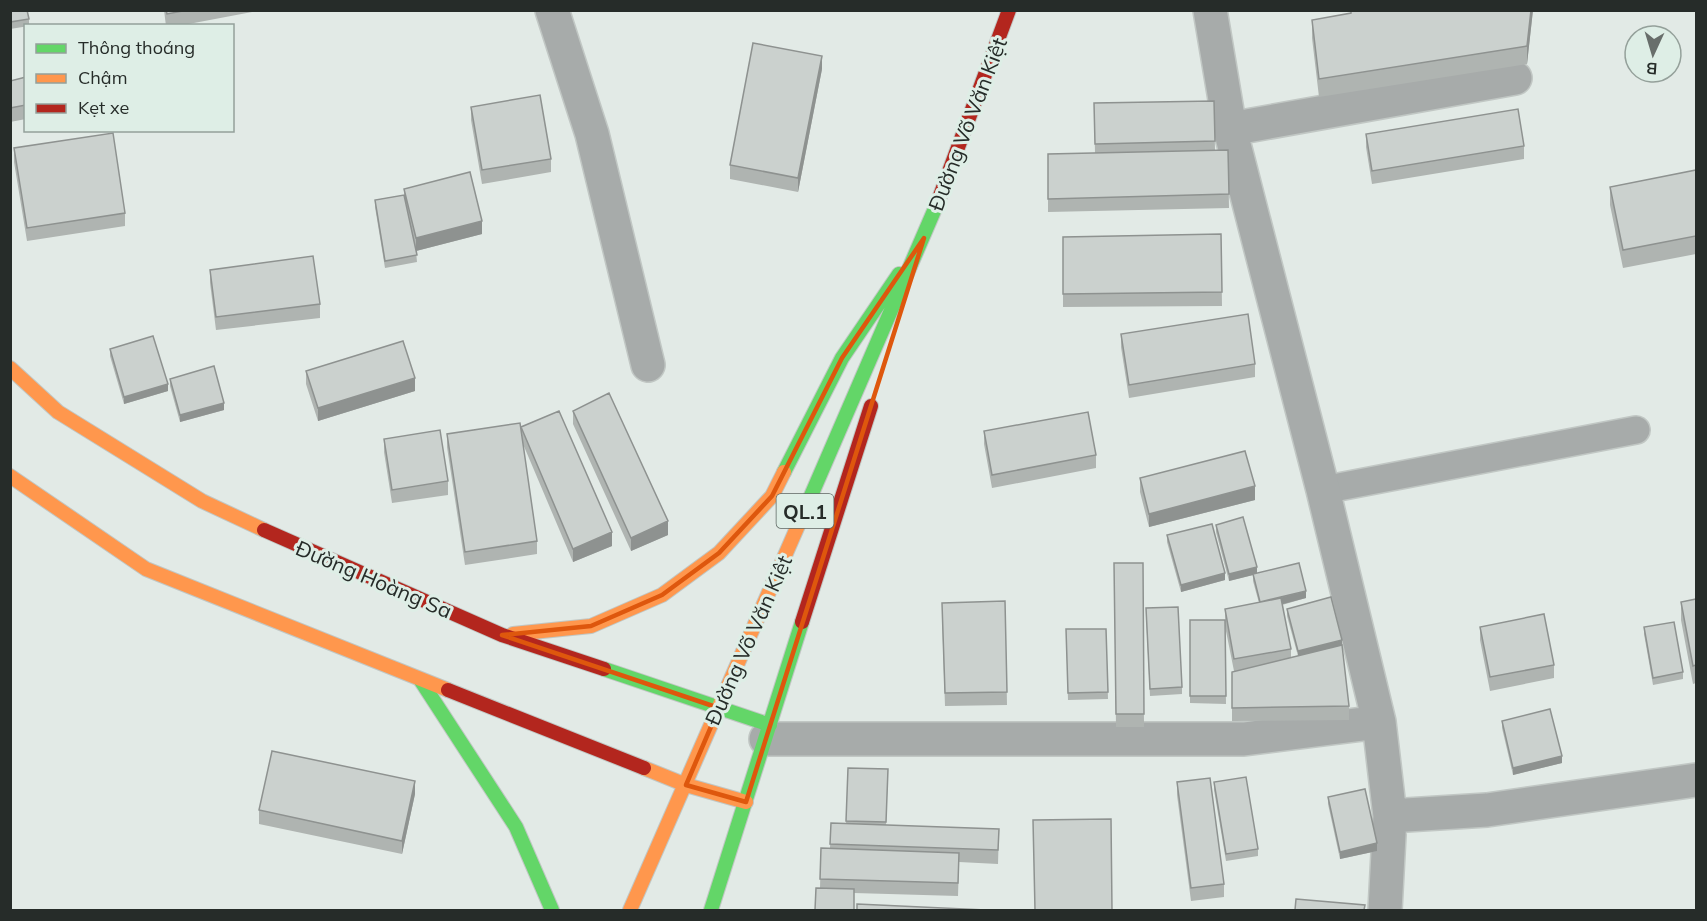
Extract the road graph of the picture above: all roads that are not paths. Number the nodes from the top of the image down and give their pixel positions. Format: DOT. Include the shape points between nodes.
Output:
graph roads {
  1 [pos="552,10"];
  2 [pos="1009,10"];
  3 [pos="1210,10"];
  4 [pos="1515,78"];
  5 [pos="1230,129"];
  6 [pos="924,238"];
  7 [pos="884,362"];
  8 [pos="648,366"];
  9 [pos="10,368"];
  10 [pos="874,396"];
  11 [pos="1636,430"];
  12 [pos="10,476"];
  13 [pos="1323,490"];
  14 [pos="502,635"];
  15 [pos="421,681"];
  16 [pos="719,708"];
  17 [pos="1379,723"];
  18 [pos="768,732"];
  19 [pos="1696,780"];
  20 [pos="686,785"];
  21 [pos="746,802"];
  22 [pos="1390,816"];
  23 [pos="552,910"];
  24 [pos="630,910"];
  25 [pos="711,910"];
  26 [pos="1385,910"];
  1 -- 8 [label="street" via="592,134"];
  2 -- 6 [label="main road, Đường Võ Văn Kiệt / QL.1"];
  3 -- 5 [label="street"];
  4 -- 5 [label="street"];
  5 -- 13 [label="street"];
  6 -- 7 [label="main road, Đường Võ Văn Kiệt / QL.1"];
  6 -- 14 [label="main road" via="842,358 772,496 719,553 662,595 591,626"];
  6 -- 16 [label="main road, Đường Võ Văn Kiệt / QL.1"];
  9 -- 14 [label="main road, Đường Hoàng Sa" via="58,412 202,501 315,555"];
  10 -- 18 [label="main road, Đường Võ Văn Kiệt / QL.1"];
  11 -- 13 [label="lane"];
  12 -- 15 [label="main road" via="146,569"];
  13 -- 17 [label="street"];
  14 -- 16 [label="main road, Đường Hoàng Sa"];
  15 -- 20 [label="main road"];
  15 -- 23 [label="main road" via="516,827"];
  16 -- 18 [label="main road, Đường Hoàng Sa"];
  16 -- 20 [label="main road, Đường Võ Văn Kiệt / QL.1"];
  17 -- 18 [label="street" via="1244,740"];
  17 -- 22 [label="street"];
  18 -- 21 [label="main road, Đường Võ Văn Kiệt / QL.1"];
  19 -- 22 [label="street" via="1487,810"];
  20 -- 21 [label="main road"];
  20 -- 24 [label="main road, Đường Võ Văn Kiệt / QL.1"];
  21 -- 25 [label="main road, Đường Võ Văn Kiệt / QL.1"];
  22 -- 26 [label="street"];
}
